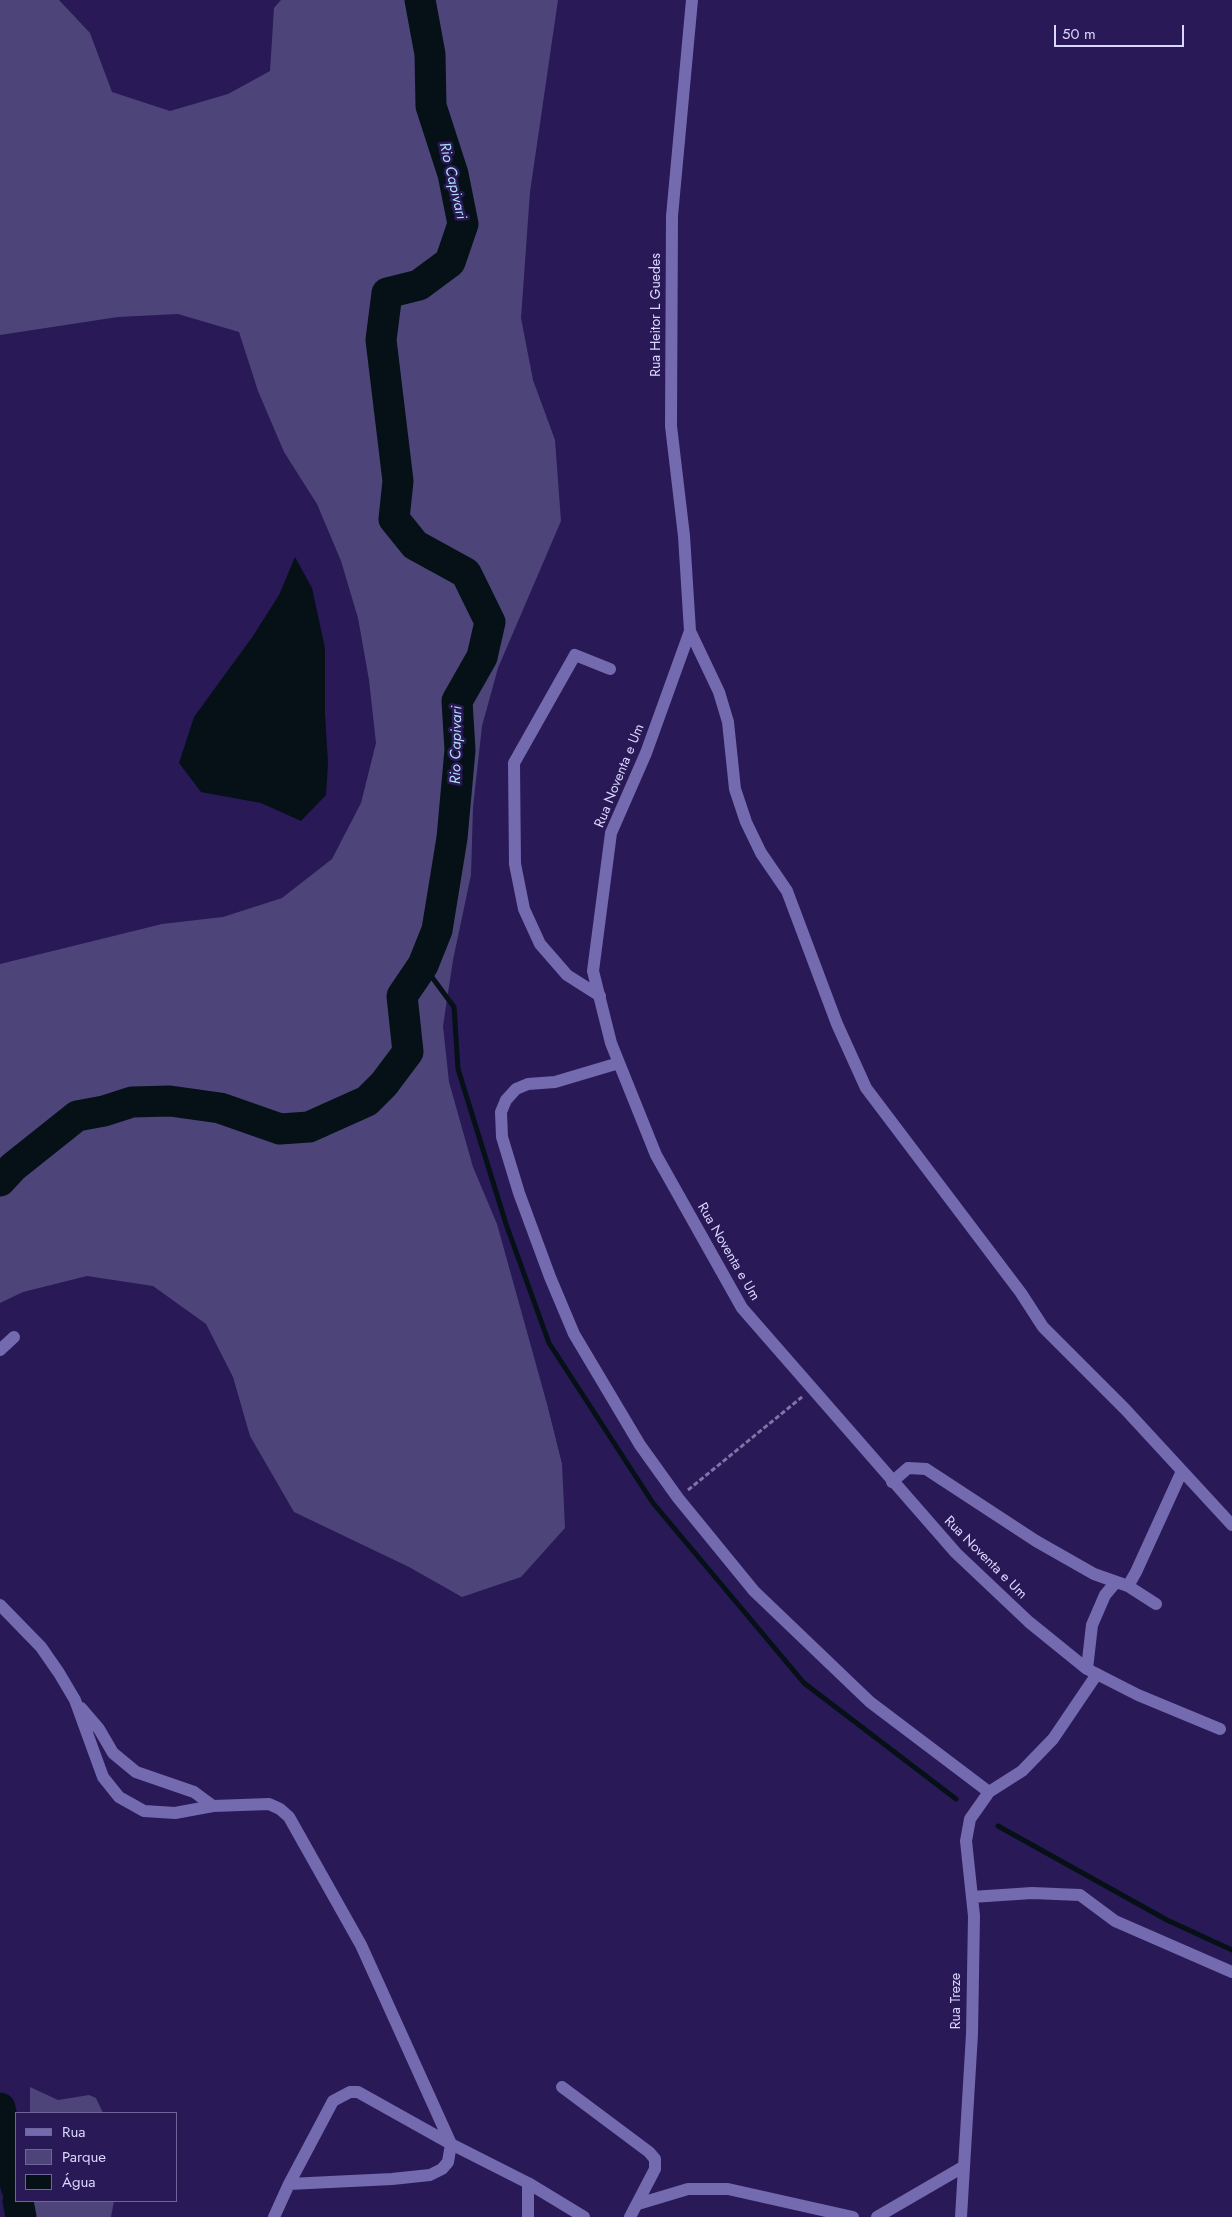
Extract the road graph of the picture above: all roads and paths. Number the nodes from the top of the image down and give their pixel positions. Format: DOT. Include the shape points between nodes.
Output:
graph roads {
  1 [pos="692,0"];
  2 [pos="690,631"];
  3 [pos="610,669"];
  4 [pos="600,996"];
  5 [pos="619,1064"];
  6 [pos="14,1338"];
  7 [pos="0,1350"];
  8 [pos="812,1390"];
  9 [pos="1182,1471"];
  10 [pos="892,1482"];
  11 [pos="678,1498"];
  12 [pos="1232,1525"];
  13 [pos="1122,1584"];
  14 [pos="1156,1604"];
  15 [pos="0,1605"];
  16 [pos="1092,1672"];
  17 [pos="74,1700"];
  18 [pos="1220,1729"];
  19 [pos="989,1792"];
  20 [pos="213,1806"];
  21 [pos="972,1897"];
  22 [pos="1232,1972"];
  23 [pos="562,2088"];
  24 [pos="451,2144"];
  25 [pos="963,2167"];
  26 [pos="528,2183"];
  27 [pos="289,2184"];
  28 [pos="638,2204"];
  29 [pos="274,2217"];
  30 [pos="528,2217"];
  31 [pos="584,2217"];
  32 [pos="630,2217"];
  33 [pos="854,2217"];
  34 [pos="877,2217"];
  35 [pos="961,2217"];
  1 -- 2 [label="street, Rua Heitor L Guedes" via="672,216 671,426 684,536"];
  2 -- 4 [label="street, Rua Noventa e Um" via="646,753 611,833 593,971"];
  2 -- 9 [label="street" via="719,692 728,722 735,789 746,822 761,853 786,891 837,1024 866,1088 1021,1293 1043,1327"];
  3 -- 4 [label="street" via="574,655 514,763 515,864 524,909 540,944 567,975"];
  4 -- 5 [label="street, Rua Noventa e Um"];
  5 -- 8 [label="street, Rua Noventa e Um" via="656,1155 711,1256 742,1308"];
  5 -- 11 [label="street" via="516,1089 501,1112 502,1137 519,1193 574,1334 640,1445"];
  6 -- 7 [label="street"];
  8 -- 10 [label="street, Rua Noventa e Um"];
  8 -- 11 [label="path"];
  9 -- 12 [label="street"];
  9 -- 13 [label="street" via="1136,1572"];
  10 -- 13 [label="street" via="908,1468 926,1469 1036,1541 1094,1574"];
  10 -- 16 [label="street, Rua Noventa e Um" via="956,1553 1029,1622"];
  11 -- 19 [label="street" via="754,1591 870,1702"];
  13 -- 14 [label="street"];
  13 -- 16 [label="street" via="1106,1595 1092,1625"];
  15 -- 17 [label="street" via="41,1647"];
  16 -- 18 [label="street, Rua Noventa e Um"];
  16 -- 19 [label="street" via="1053,1739 1022,1771"];
  17 -- 20 [label="street" via="99,1729 113,1753 136,1772 194,1792"];
  17 -- 20 [label="street" via="103,1777 119,1797 144,1811 175,1813"];
  19 -- 21 [label="street, Rua Treze" via="970,1819 966,1841"];
  20 -- 24 [label="street" via="269,1804 289,1817 362,1945"];
  21 -- 22 [label="street" via="1032,1893 1080,1895 1115,1921"];
  21 -- 25 [label="street, Rua Treze" via="970,2100"];
  23 -- 28 [label="street" via="655,2159 655,2169"];
  24 -- 26 [label="street"];
  24 -- 27 [label="street" via="448,2162 430,2175"];
  24 -- 27 [label="street" via="358,2092 350,2092 333,2101"];
  25 -- 34 [label="street"];
  25 -- 35 [label="street, Rua Treze"];
  26 -- 30 [label="street"];
  26 -- 31 [label="street"];
  27 -- 29 [label="street"];
  28 -- 32 [label="street"];
  28 -- 33 [label="street" via="688,2189 728,2189"];
}
